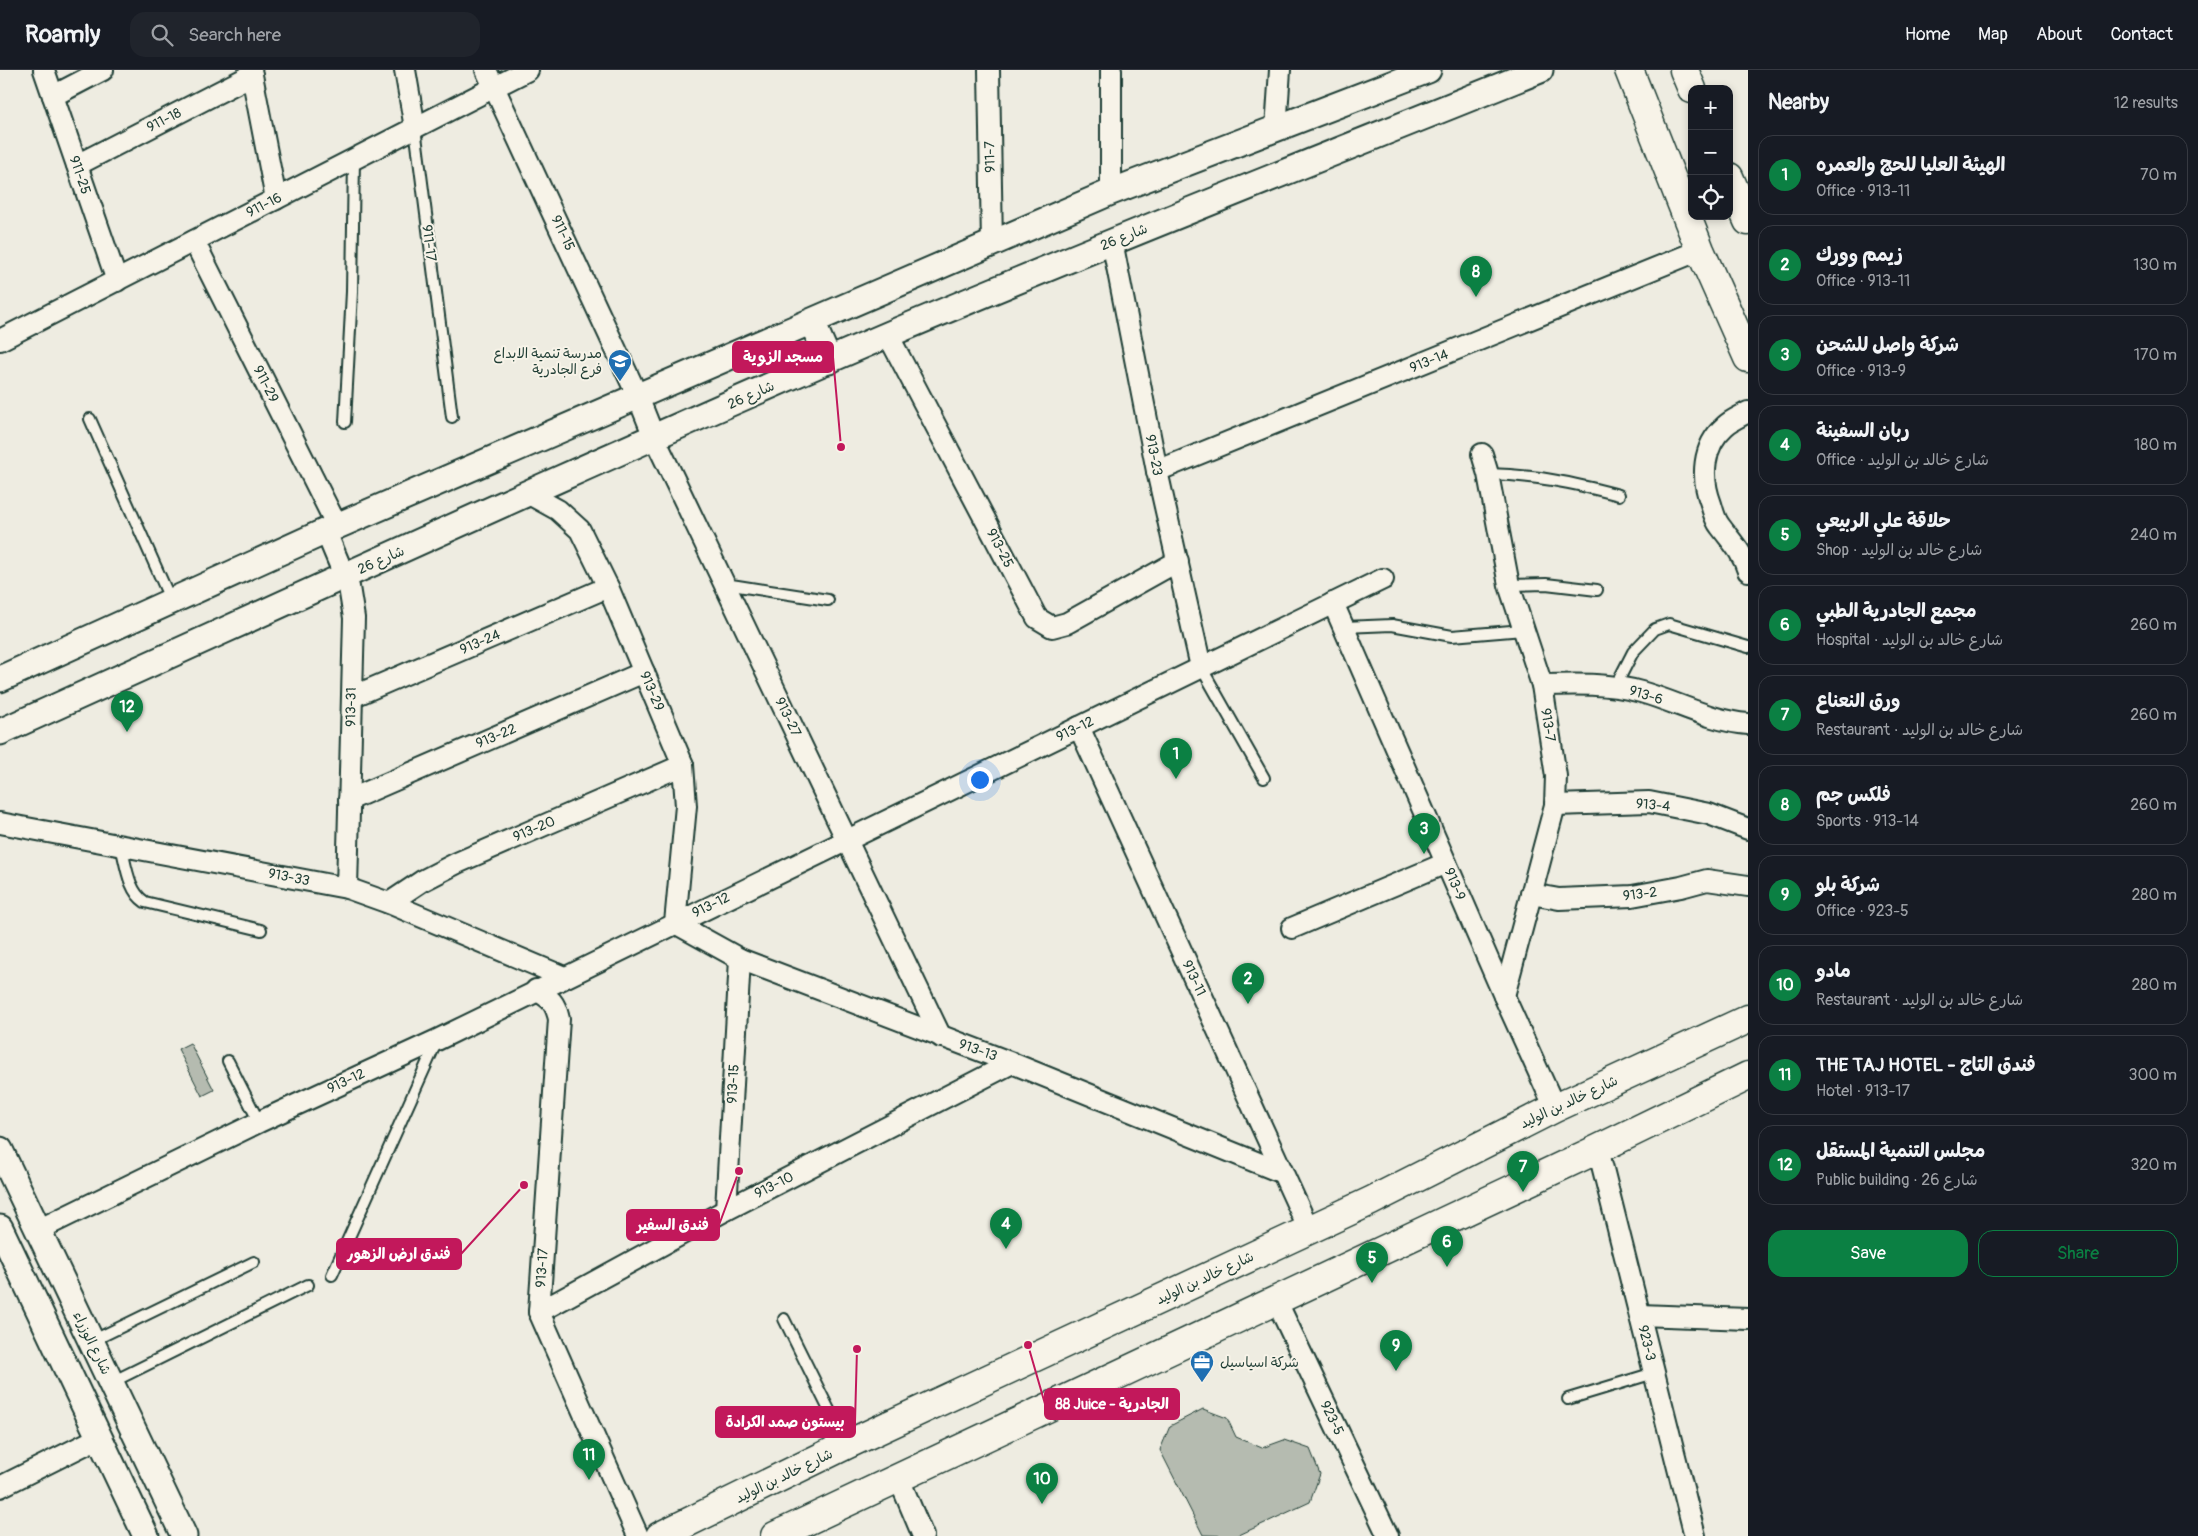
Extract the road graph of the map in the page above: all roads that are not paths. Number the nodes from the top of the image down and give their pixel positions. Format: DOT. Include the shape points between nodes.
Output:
graph roads {
  1 [pos="44,70"];
  2 [pos="103,70"];
  3 [pos="405,70"];
  4 [pos="528,70"];
  5 [pos="989,70"];
  6 [pos="1110,70"];
  7 [pos="1280,70"];
  8 [pos="1428,70"];
  9 [pos="1540,70"];
  10 [pos="1629,70"];
  11 [pos="1684,70"];
  12 [pos="251,72"];
  13 [pos="491,79"];
  14 [pos="1690,85"];
  15 [pos="53,96"];
  16 [pos="415,128"];
  17 [pos="1276,129"];
  18 [pos="354,160"];
  19 [pos="77,165"];
  20 [pos="1733,186"];
  21 [pos="1111,192"];
  22 [pos="276,199"];
  23 [pos="1748,221"];
  24 [pos="194,241"];
  25 [pos="1112,241"];
  26 [pos="992,245"];
  27 [pos="1700,250"];
  28 [pos="117,281"];
  29 [pos="812,322"];
  30 [pos="888,335"];
  31 [pos="0,340"];
  32 [pos="1748,358"];
  33 [pos="829,361"];
  34 [pos="638,397"];
  35 [pos="1748,412"];
  36 [pos="452,417"];
  37 [pos="90,419"];
  38 [pos="345,422"];
  39 [pos="654,437"];
  40 [pos="1482,454"];
  41 [pos="1157,472"];
  42 [pos="1488,474"];
  43 [pos="529,494"];
  44 [pos="1619,495"];
  45 [pos="332,529"];
  46 [pos="1178,560"];
  47 [pos="1748,571"];
  48 [pos="345,577"];
  49 [pos="1383,579"];
  50 [pos="725,584"];
  51 [pos="1509,585"];
  52 [pos="608,587"];
  53 [pos="1597,590"];
  54 [pos="828,600"];
  55 [pos="171,601"];
  56 [pos="1333,603"];
  57 [pos="1344,627"];
  58 [pos="1523,630"];
  59 [pos="1748,647"];
  60 [pos="1201,667"];
  61 [pos="644,672"];
  62 [pos="0,679"];
  63 [pos="1542,685"];
  64 [pos="1615,687"];
  65 [pos="352,696"];
  66 [pos="1748,724"];
  67 [pos="1079,727"];
  68 [pos="0,732"];
  69 [pos="683,764"];
  70 [pos="1264,778"];
  71 [pos="349,800"];
  72 [pos="1555,804"];
  73 [pos="0,823"];
  74 [pos="1748,829"];
  75 [pos="847,840"];
  76 [pos="121,846"];
  77 [pos="1446,863"];
  78 [pos="1748,886"];
  79 [pos="347,888"];
  80 [pos="1531,894"];
  81 [pos="389,903"];
  82 [pos="675,923"];
  83 [pos="1292,928"];
  84 [pos="261,930"];
  85 [pos="740,959"];
  86 [pos="564,977"];
  87 [pos="536,990"];
  88 [pos="1504,996"];
  89 [pos="1748,1019"];
  90 [pos="941,1037"];
  91 [pos="437,1040"];
  92 [pos="228,1061"];
  93 [pos="1012,1063"];
  94 [pos="1748,1076"];
  95 [pos="1555,1108"];
  96 [pos="259,1122"];
  97 [pos="1598,1149"];
  98 [pos="0,1150"];
  99 [pos="1283,1173"];
  100 [pos="726,1210"];
  101 [pos="38,1230"];
  102 [pos="1309,1230"];
  103 [pos="2,1238"];
  104 [pos="254,1262"];
  105 [pos="332,1275"];
  106 [pos="308,1285"];
  107 [pos="1276,1300"];
  108 [pos="539,1312"];
  109 [pos="1640,1315"];
  110 [pos="1748,1319"];
  111 [pos="784,1320"];
  112 [pos="92,1342"];
  113 [pos="1654,1373"];
  114 [pos="111,1383"];
  115 [pos="79,1396"];
  116 [pos="1568,1399"];
  117 [pos="100,1437"];
  118 [pos="846,1445"];
  119 [pos="900,1478"];
  120 [pos="0,1487"];
  121 [pos="146,1536"];
  122 [pos="184,1536"];
  123 [pos="638,1536"];
  124 [pos="660,1536"];
  125 [pos="775,1536"];
  126 [pos="923,1536"];
  127 [pos="1388,1536"];
  128 [pos="1695,1536"];
  1 -- 15 [label="street, 911-25"];
  2 -- 15 [label="street"];
  3 -- 16 [label="street, 911-17"];
  4 -- 13 [label="street, 911-16"];
  5 -- 26 [label="street, 911-7"];
  6 -- 21 [label="street"];
  7 -- 17 [label="street"];
  8 -- 17 [label="street"];
  9 -- 25 [label="street, شارع 26"];
  10 -- 27 [label="main road"];
  11 -- 14 [label="main road"];
  12 -- 19 [label="street, 911-18"];
  12 -- 22 [label="street"];
  13 -- 16 [label="street, 911-16"];
  13 -- 34 [label="street, 911-15"];
  15 -- 19 [label="street, 911-25"];
  16 -- 18 [label="street, 911-16"];
  16 -- 36 [label="lane, 911-17"];
  17 -- 21 [label="street"];
  18 -- 22 [label="street, 911-16"];
  18 -- 38 [label="lane" via="352,292"];
  19 -- 28 [label="street, 911-25"];
  20 -- 23 [label="main road"];
  21 -- 26 [label="street"];
  22 -- 24 [label="street, 911-16"];
  24 -- 28 [label="street, 911-16"];
  24 -- 45 [label="street, 911-29"];
  25 -- 30 [label="street, شارع 26"];
  25 -- 41 [label="street, 913-23"];
  26 -- 29 [label="street"];
  27 -- 32 [label="main road"];
  27 -- 41 [label="street, 913-14"];
  28 -- 31 [label="street, 911-16"];
  29 -- 33 [label="street"];
  29 -- 34 [label="street"];
  30 -- 33 [label="street, شارع 26"];
  30 -- 46 [label="street, 913-25" via="1037,618 1052,627 1067,623"];
  33 -- 39 [label="street, شارع 26"];
  34 -- 39 [label="street, 913-27"];
  34 -- 45 [label="street"];
  35 -- 47 [label="street" via="1724,426 1705,462 1705,488 1718,524 1732,538"];
  37 -- 55 [label="lane"];
  39 -- 43 [label="street, شارع 26"];
  39 -- 50 [label="street, 913-27"];
  40 -- 42 [label="street, 913-7"];
  41 -- 46 [label="street, 913-23"];
  42 -- 44 [label="lane" via="1564,480"];
  42 -- 51 [label="street, 913-7"];
  43 -- 48 [label="street, شارع 26"];
  43 -- 52 [label="street, 913-29" via="558,510 580,530"];
  45 -- 48 [label="street, 913-31"];
  45 -- 55 [label="street"];
  46 -- 60 [label="street, 913-23"];
  48 -- 65 [label="street, 913-31" via="354,618"];
  48 -- 68 [label="street, شارع 26"];
  49 -- 56 [label="street, 913-12"];
  50 -- 54 [label="lane"];
  50 -- 75 [label="street, 913-27"];
  51 -- 53 [label="lane" via="1546,584"];
  51 -- 58 [label="street, 913-7"];
  52 -- 61 [label="street, 913-29"];
  52 -- 65 [label="street, 913-24"];
  55 -- 62 [label="street"];
  56 -- 57 [label="street, 913-9"];
  56 -- 60 [label="street, 913-12"];
  57 -- 58 [label="lane" via="1392,625 1452,636"];
  57 -- 77 [label="street, 913-9"];
  58 -- 63 [label="street, 913-7"];
  59 -- 64 [label="lane" via="1668,624 1654,629 1633,652"];
  60 -- 67 [label="street, 913-12"];
  60 -- 70 [label="lane"];
  61 -- 69 [label="street, 913-29"];
  61 -- 71 [label="street, 913-22"];
  63 -- 64 [label="street, 913-6"];
  63 -- 72 [label="street, 913-7" via="1556,776"];
  64 -- 66 [label="street, 913-6" via="1642,692 1716,718"];
  65 -- 71 [label="street, 913-31"];
  67 -- 75 [label="street, 913-12"];
  67 -- 99 [label="street, 913-11"];
  69 -- 81 [label="street, 913-20" via="458,863"];
  69 -- 82 [label="street, 913-29" via="686,806"];
  71 -- 79 [label="street, 913-31"];
  72 -- 74 [label="street, 913-4" via="1649,802 1709,814"];
  72 -- 80 [label="street, 913-7"];
  73 -- 76 [label="street, 913-33"];
  75 -- 82 [label="street, 913-12"];
  75 -- 90 [label="street, 913-27"];
  76 -- 79 [label="street, 913-33"];
  76 -- 84 [label="lane" via="133,889 145,902"];
  77 -- 83 [label="street"];
  77 -- 88 [label="street, 913-9"];
  78 -- 80 [label="street, 913-2" via="1707,880 1632,896 1559,899"];
  79 -- 81 [label="street, 913-33"];
  80 -- 88 [label="street, 913-7"];
  81 -- 86 [label="street, 913-33"];
  82 -- 85 [label="street, 913-13"];
  82 -- 86 [label="street, 913-12"];
  85 -- 90 [label="street, 913-13"];
  85 -- 100 [label="street, 913-15"];
  86 -- 87 [label="street, 913-12"];
  87 -- 91 [label="street, 913-12"];
  87 -- 108 [label="street, 913-17" via="556,1006 559,1019"];
  88 -- 95 [label="street, 913-9"];
  89 -- 95 [label="main road, شارع خالد بن الوليد"];
  90 -- 93 [label="street, 913-13"];
  91 -- 96 [label="street, 913-12"];
  91 -- 105 [label="lane"];
  92 -- 96 [label="lane"];
  93 -- 99 [label="street, 913-13"];
  93 -- 100 [label="street, 913-10"];
  94 -- 97 [label="main road"];
  95 -- 102 [label="main road, شارع خالد بن الوليد"];
  96 -- 101 [label="street, 913-12"];
  97 -- 107 [label="main road"];
  97 -- 109 [label="street, 923-3"];
  98 -- 101 [label="street, شارع الوزراء"];
  99 -- 102 [label="street, 913-11"];
  100 -- 108 [label="street, 913-10"];
  101 -- 112 [label="street, شارع الوزراء"];
  102 -- 118 [label="main road, شارع خالد بن الوليد"];
  103 -- 115 [label="street"];
  104 -- 112 [label="lane"];
  106 -- 114 [label="lane"];
  107 -- 119 [label="main road"];
  107 -- 127 [label="street, 923-5"];
  108 -- 123 [label="street, 913-17"];
  109 -- 110 [label="street"];
  109 -- 113 [label="street, 923-3"];
  111 -- 118 [label="lane"];
  112 -- 114 [label="street, شارع الوزراء"];
  113 -- 116 [label="lane"];
  113 -- 128 [label="street, 923-3"];
  114 -- 115 [label="street"];
  114 -- 122 [label="street, شارع الوزراء"];
  115 -- 117 [label="street"];
  117 -- 120 [label="street"];
  117 -- 121 [label="street"];
  118 -- 124 [label="main road, شارع خالد بن الوليد"];
  119 -- 125 [label="main road"];
  119 -- 126 [label="street"];
}
